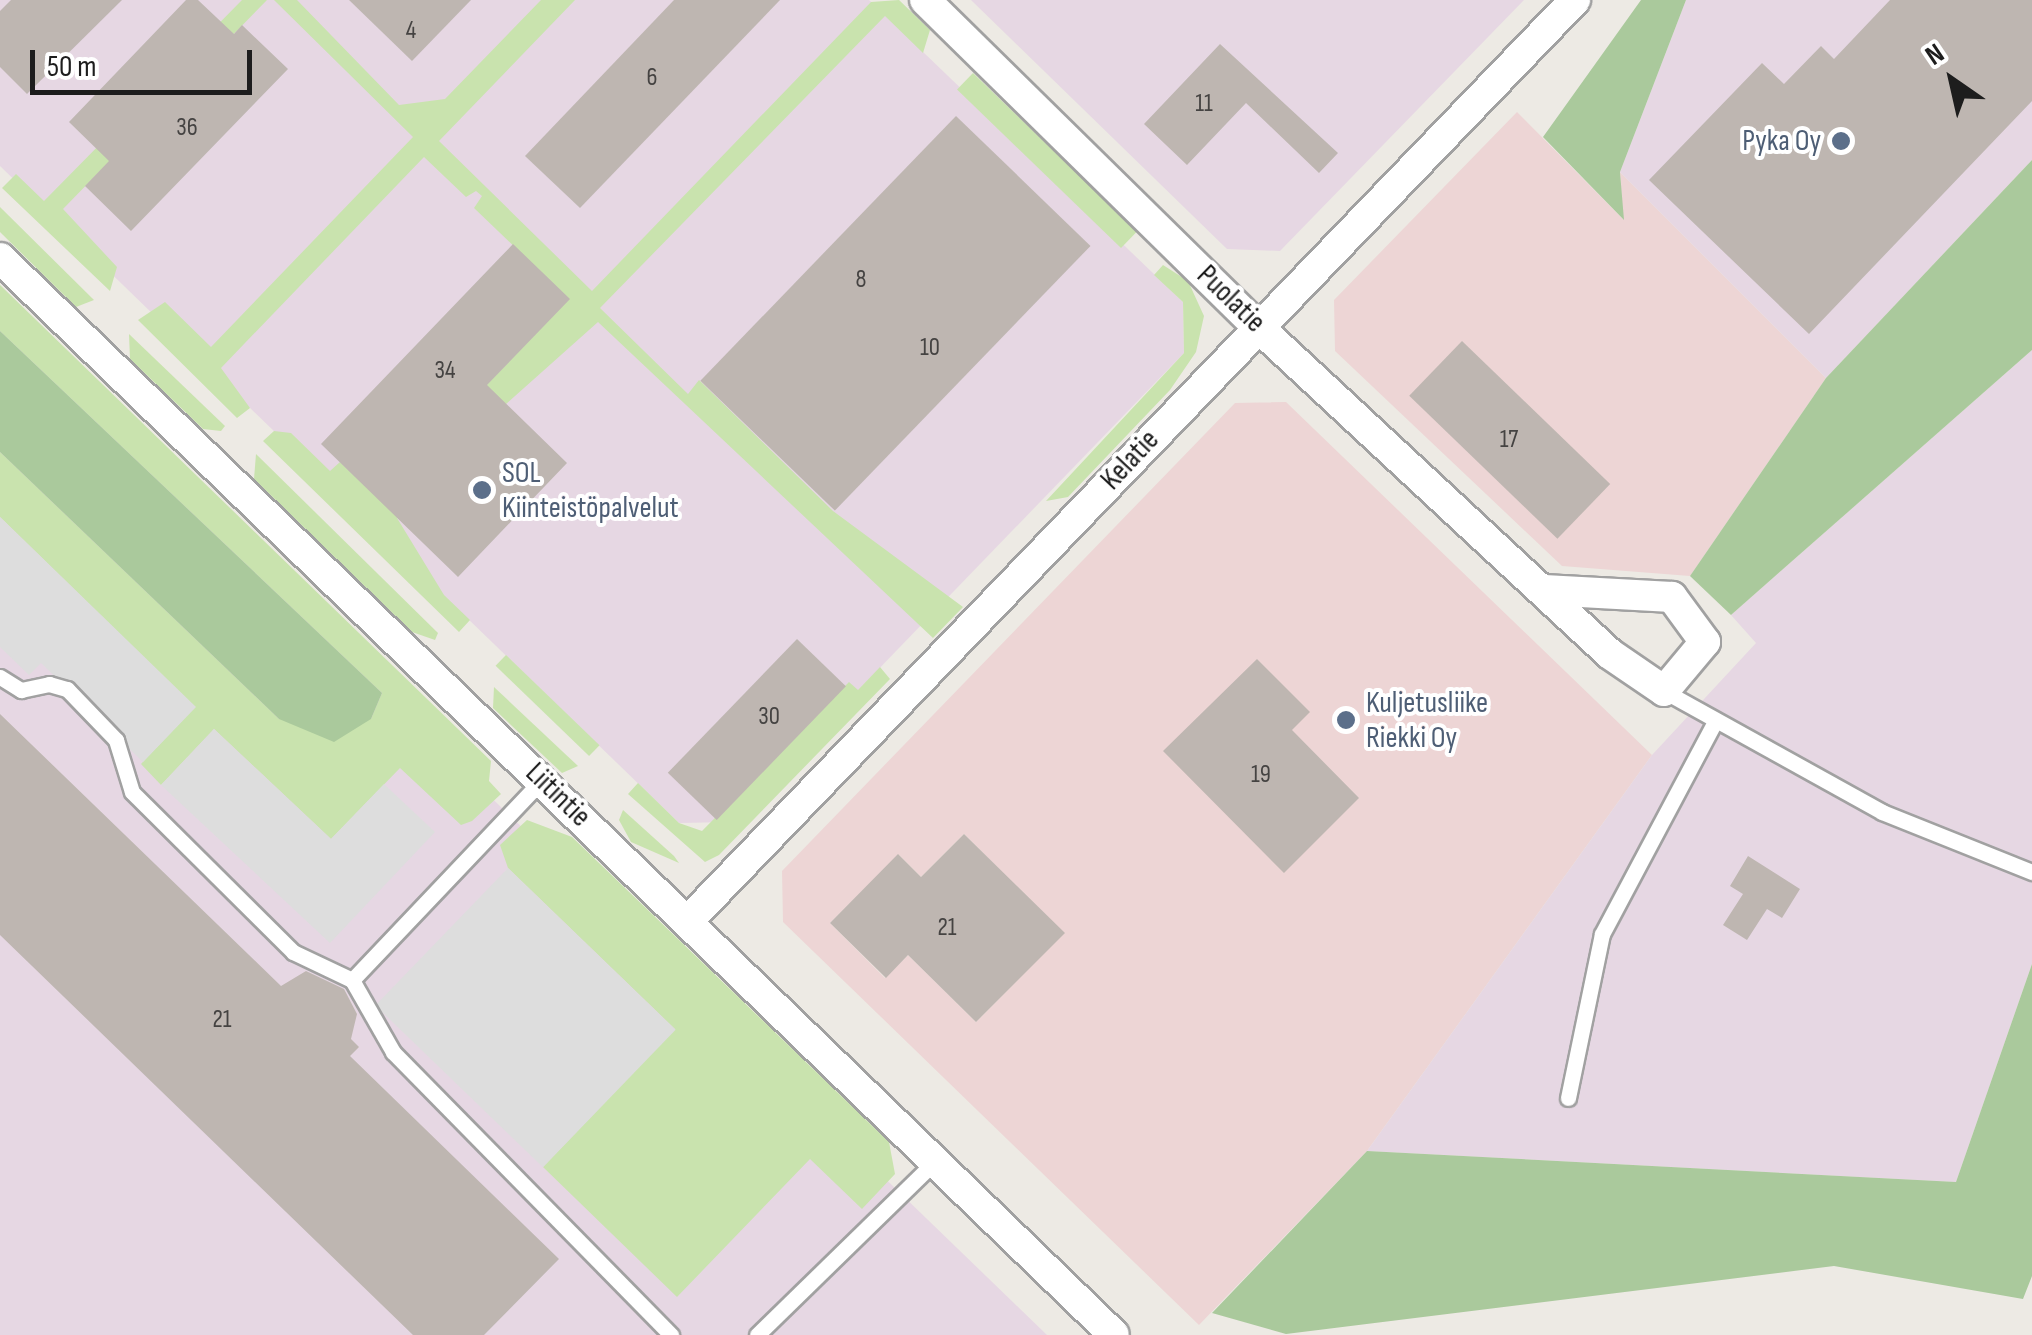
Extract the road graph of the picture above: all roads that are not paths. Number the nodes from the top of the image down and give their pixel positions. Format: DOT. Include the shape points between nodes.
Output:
graph roads {
  1 [pos="926,0"];
  2 [pos="1575,0"];
  3 [pos="0,258"];
  4 [pos="1256,325"];
  5 [pos="1544,590"];
  6 [pos="0,677"];
  7 [pos="1664,691"];
  8 [pos="1716,720"];
  9 [pos="542,780"];
  10 [pos="2032,872"];
  11 [pos="688,921"];
  12 [pos="352,980"];
  13 [pos="1568,1098"];
  14 [pos="935,1161"];
  15 [pos="671,1335"];
  16 [pos="757,1335"];
  17 [pos="1114,1335"];
  1 -- 4 [label="street, Puolatie"];
  2 -- 4 [label="street, Kelatie"];
  3 -- 9 [label="street, Liitintie"];
  4 -- 5 [label="street, Puolatie"];
  4 -- 11 [label="street, Kelatie"];
  5 -- 7 [label="street, Puolatie" via="1610,654"];
  5 -- 7 [label="street" via="1672,597 1705,642"];
  6 -- 12 [label="lane" via="21,690 48,684 67,689 116,740 132,792 294,952"];
  7 -- 8 [label="lane"];
  8 -- 10 [label="lane" via="1882,812"];
  8 -- 13 [label="lane" via="1602,934"];
  9 -- 11 [label="street, Liitintie"];
  9 -- 12 [label="lane"];
  11 -- 14 [label="street, Liitintie"];
  12 -- 15 [label="lane" via="393,1052"];
  14 -- 16 [label="lane"];
  14 -- 17 [label="street, Liitintie"];
}
